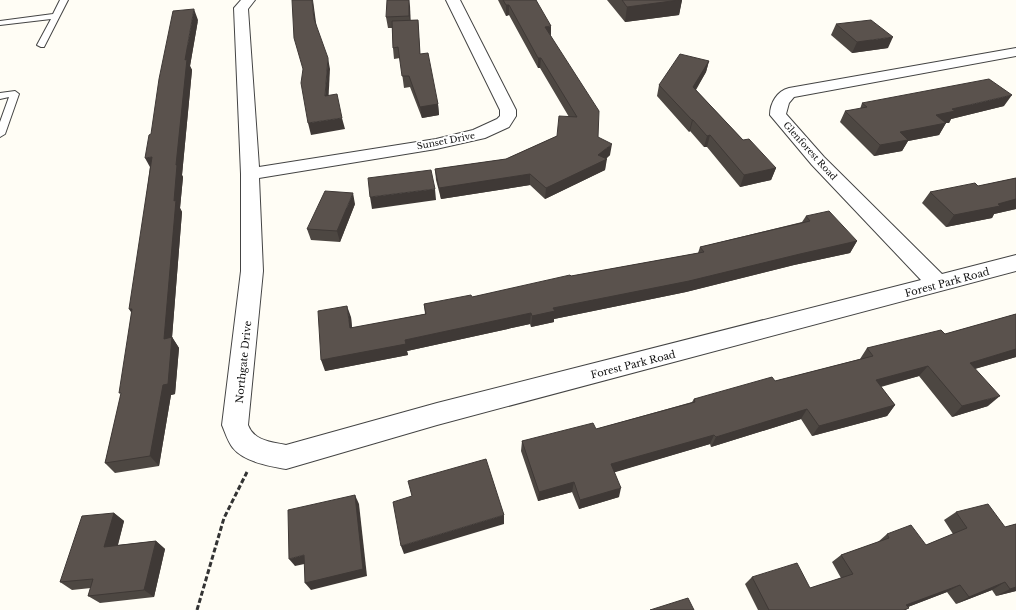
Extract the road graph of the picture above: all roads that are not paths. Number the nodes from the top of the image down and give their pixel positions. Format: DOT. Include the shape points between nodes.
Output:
graph roads {
  1 [pos="64,0"];
  2 [pos="248,0"];
  3 [pos="453,0"];
  4 [pos="55,16"];
  5 [pos="0,23"];
  6 [pos="41,45"];
  7 [pos="1016,52"];
  8 [pos="0,96"];
  9 [pos="0,134"];
  10 [pos="250,174"];
  11 [pos="1016,263"];
  12 [pos="938,284"];
  13 [pos="260,450"];
  1 -- 4 [label="lane"];
  2 -- 10 [label="street" via="242,8"];
  3 -- 10 [label="street, Sunset Drive" via="508,110 508,116 503,123 479,134 436,144"];
  4 -- 5 [label="lane"];
  4 -- 6 [label="lane"];
  7 -- 12 [label="street, Glenforest Road" via="789,93 778,108 778,115 818,161"];
  8 -- 9 [label="lane" via="15,94"];
  10 -- 13 [label="street, Northgate Drive" via="252,271 235,425 242,440"];
  11 -- 12 [label="street, Forest Park Road"];
  12 -- 13 [label="street, Forest Park Road" via="438,414 286,457"];
}
